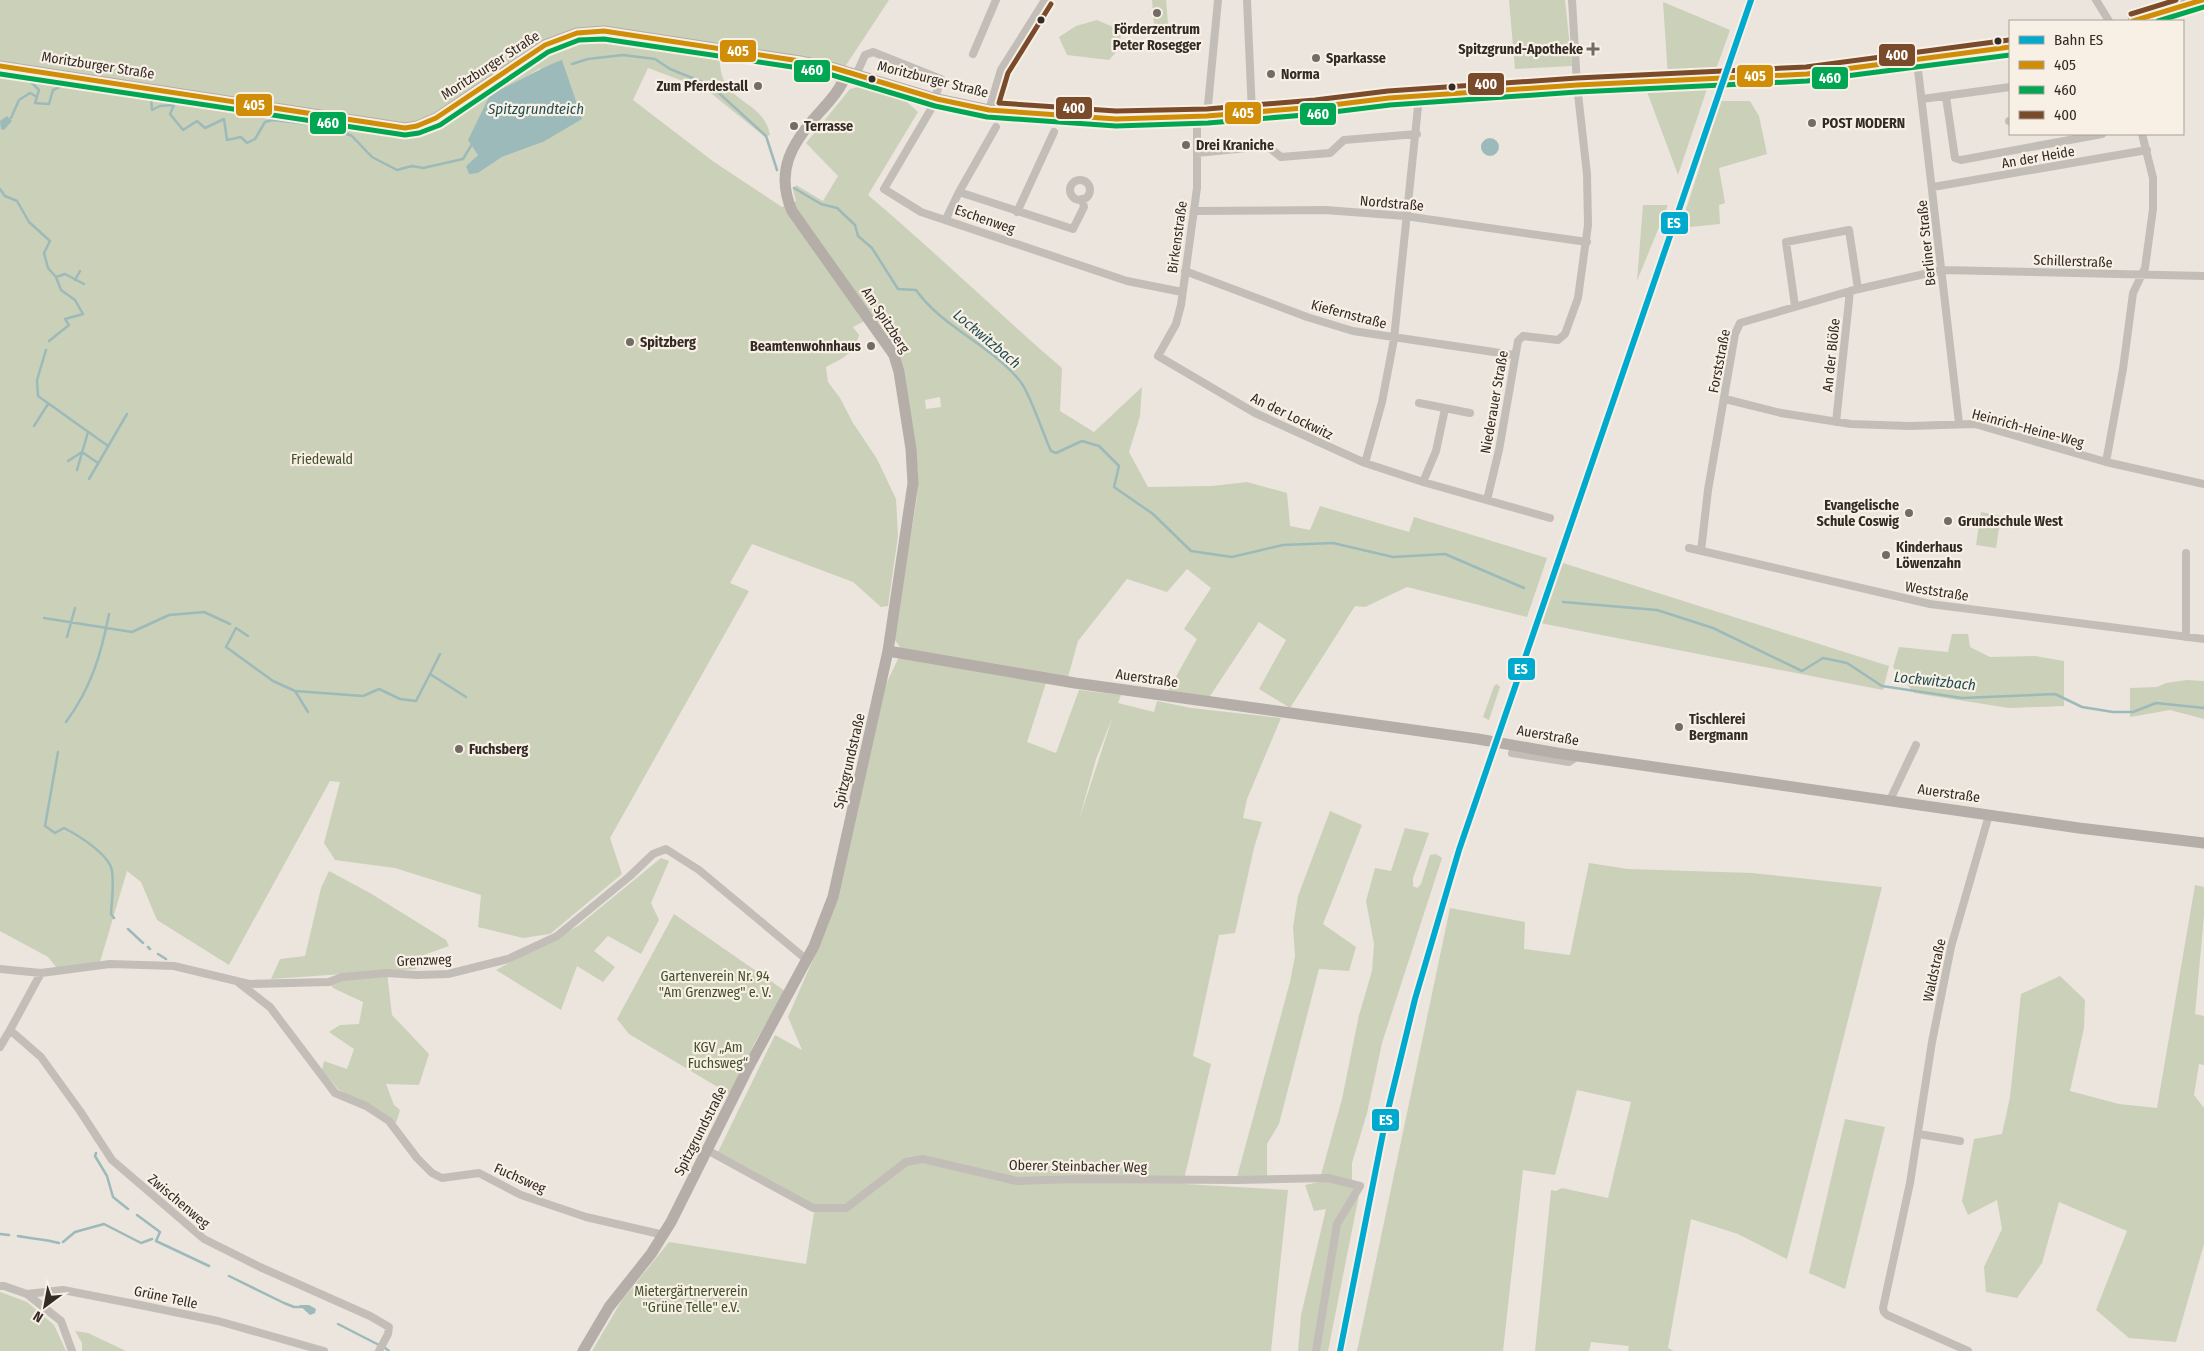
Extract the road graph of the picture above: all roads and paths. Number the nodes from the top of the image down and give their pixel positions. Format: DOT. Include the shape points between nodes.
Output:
graph roads {
  1 [pos="996,0"];
  2 [pos="1045,0"];
  3 [pos="1218,0"];
  4 [pos="1247,0"];
  5 [pos="1572,0"];
  6 [pos="2096,0"];
  7 [pos="2202,0"];
  8 [pos="2108,20"];
  9 [pos="2136,20"];
  10 [pos="2009,47"];
  11 [pos="973,54"];
  12 [pos="1918,61"];
  13 [pos="0,66"];
  14 [pos="852,74"];
  15 [pos="1577,86"];
  16 [pos="2009,87"];
  17 [pos="1419,97"];
  18 [pos="1946,97"];
  19 [pos="936,99"];
  20 [pos="1922,99"];
  21 [pos="989,110"];
  22 [pos="1252,113"];
  23 [pos="1202,116"];
  24 [pos="996,127"];
  25 [pos="1054,132"];
  26 [pos="1417,134"];
  27 [pos="2097,135"];
  28 [pos="2142,135"];
  29 [pos="2147,150"];
  30 [pos="1197,153"];
  31 [pos="1933,187"];
  32 [pos="959,192"];
  33 [pos="1082,199"];
  34 [pos="1194,211"];
  35 [pos="1017,212"];
  36 [pos="1405,216"];
  37 [pos="946,219"];
  38 [pos="1587,242"];
  39 [pos="1942,270"];
  40 [pos="1186,271"];
  41 [pos="2141,276"];
  42 [pos="2204,276"];
  43 [pos="1854,290"];
  44 [pos="1182,292"];
  45 [pos="1795,306"];
  46 [pos="1394,339"];
  47 [pos="1514,355"];
  48 [pos="1158,356"];
  49 [pos="1725,399"];
  50 [pos="1419,403"];
  51 [pos="1445,409"];
  52 [pos="1470,413"];
  53 [pos="1836,422"];
  54 [pos="1959,423"];
  55 [pos="2106,462"];
  56 [pos="1365,463"];
  57 [pos="1423,482"];
  58 [pos="2204,484"];
  59 [pos="1487,500"];
  60 [pos="1550,518"];
  61 [pos="1688,548"];
  62 [pos="1701,551"];
  63 [pos="2186,552"];
  64 [pos="2186,637"];
  65 [pos="2204,639"];
  66 [pos="888,651"];
  67 [pos="1916,745"];
  68 [pos="1512,753"];
  69 [pos="1578,756"];
  70 [pos="1890,800"];
  71 [pos="1989,814"];
  72 [pos="2204,843"];
  73 [pos="807,960"];
  74 [pos="0,970"];
  75 [pos="41,973"];
  76 [pos="238,982"];
  77 [pos="10,1030"];
  78 [pos="0,1046"];
  79 [pos="1919,1134"];
  80 [pos="1960,1141"];
  81 [pos="707,1150"];
  82 [pos="664,1234"];
  83 [pos="0,1286"];
  84 [pos="28,1294"];
  85 [pos="72,1351"];
  86 [pos="324,1351"];
  87 [pos="379,1351"];
  88 [pos="583,1351"];
  89 [pos="1316,1351"];
  90 [pos="1968,1351"];
  1 -- 11 [label="street"];
  2 -- 21 [label="street" via="1001,70"];
  3 -- 23 [label="street, Birkenstraße"];
  4 -- 22 [label="street"];
  5 -- 15 [label="street, Niederauer Straße"];
  6 -- 8 [label="street"];
  7 -- 9 [label="street"];
  10 -- 12 [label="street, Moritzburger Straße"];
  12 -- 15 [label="street, Moritzburger Straße" via="1807,74"];
  12 -- 20 [label="street, Berliner Straße"];
  13 -- 14 [label="street, Moritzburger Straße" via="405,128 436,118 545,45 583,32 604,31 661,42 766,55"];
  14 -- 19 [label="street, Moritzburger Straße"];
  14 -- 19 [label="street" via="872,52 941,79"];
  14 -- 66 [label="street, Am Spitzberg" via="799,138 787,162 784,185 792,212 894,354 899,372 913,483"];
  15 -- 17 [label="street, Moritzburger Straße"];
  15 -- 38 [label="street, Niederauer Straße" via="1588,190"];
  16 -- 18 [label="street"];
  17 -- 22 [label="street, Moritzburger Straße"];
  17 -- 26 [label="street"];
  18 -- 20 [label="street"];
  18 -- 27 [label="street" via="1955,158 1961,160"];
  19 -- 21 [label="street, Moritzburger Straße"];
  19 -- 37 [label="street, Eschenweg" via="884,189 921,212"];
  20 -- 31 [label="street, Berliner Straße"];
  21 -- 23 [label="street, Moritzburger Straße" via="1116,119"];
  22 -- 23 [label="street, Moritzburger Straße"];
  23 -- 30 [label="street, Birkenstraße"];
  24 -- 32 [label="street"];
  25 -- 35 [label="street"];
  26 -- 30 [label="street" via="1344,140 1330,153 1281,157 1267,146"];
  26 -- 36 [label="street"];
  28 -- 29 [label="street"];
  29 -- 31 [label="street, An der Heide"];
  29 -- 41 [label="street" via="2154,202 2145,268"];
  30 -- 34 [label="street, Birkenstraße"];
  31 -- 39 [label="street, Berliner Straße"];
  32 -- 35 [label="street"];
  32 -- 37 [label="street"];
  33 -- 35 [label="street" via="1084,207 1073,229"];
  34 -- 36 [label="street, Nordstraße" via="1325,210"];
  34 -- 40 [label="street, Birkenstraße"];
  36 -- 38 [label="street, Nordstraße"];
  36 -- 46 [label="street"];
  37 -- 44 [label="street, Eschenweg" via="1127,281"];
  38 -- 47 [label="street, Niederauer Straße" via="1578,298 1565,334 1558,340 1523,336"];
  39 -- 41 [label="street, Schillerstraße"];
  39 -- 43 [label="street, Forststraße"];
  39 -- 54 [label="street, Berliner Straße"];
  40 -- 44 [label="street, Birkenstraße"];
  40 -- 46 [label="street, Kiefernstraße" via="1307,317"];
  41 -- 42 [label="street, Schillerstraße"];
  41 -- 55 [label="street" via="2133,293"];
  43 -- 45 [label="street, Forststraße"];
  43 -- 45 [label="street, An der Blöße" via="1849,230 1786,242"];
  43 -- 53 [label="street, An der Blöße"];
  44 -- 48 [label="street, Birkenstraße" via="1176,324"];
  45 -- 49 [label="street, Forststraße" via="1740,323"];
  46 -- 47 [label="street, Kiefernstraße"];
  46 -- 56 [label="street" via="1382,402"];
  47 -- 59 [label="street, Niederauer Straße" via="1499,450"];
  48 -- 56 [label="street, An der Lockwitz" via="1255,413"];
  49 -- 53 [label="street, Heinrich-Heine-Weg"];
  49 -- 62 [label="street, Forststraße" via="1709,483"];
  50 -- 51 [label="street"];
  51 -- 52 [label="street"];
  51 -- 57 [label="street" via="1436,451"];
  53 -- 54 [label="street, Heinrich-Heine-Weg" via="1909,426"];
  54 -- 55 [label="street, Heinrich-Heine-Weg" via="1975,424"];
  55 -- 58 [label="street, Heinrich-Heine-Weg"];
  56 -- 57 [label="street, An der Lockwitz"];
  57 -- 59 [label="street, An der Lockwitz"];
  59 -- 60 [label="street, An der Lockwitz"];
  61 -- 62 [label="street, Weststraße"];
  62 -- 64 [label="street, Weststraße" via="1930,604"];
  63 -- 64 [label="street"];
  64 -- 65 [label="street, Weststraße"];
  66 -- 69 [label="street, Auerstraße" via="1084,684"];
  66 -- 73 [label="street, Spitzgrundstraße" via="833,898 822,931"];
  67 -- 70 [label="street"];
  68 -- 69 [label="street" via="1569,762"];
  69 -- 70 [label="street, Auerstraße"];
  70 -- 71 [label="street, Auerstraße"];
  71 -- 72 [label="street, Auerstraße"];
  71 -- 79 [label="street, Waldstraße" via="1951,947"];
  73 -- 76 [label="street, Grenzweg" via="713,882 666,849 653,854 557,936 508,959 448,974 387,973 342,977 329,982"];
  73 -- 81 [label="street, Spitzgrundstraße"];
  74 -- 75 [label="street, Grenzweg"];
  75 -- 76 [label="street, Grenzweg" via="110,964 174,966"];
  75 -- 77 [label="street"];
  76 -- 82 [label="street, Fuchsweg" via="270,1007 335,1093 366,1106 389,1121 432,1173 442,1178 479,1173 521,1195 586,1217"];
  77 -- 78 [label="street"];
  77 -- 87 [label="street, Zwischenweg" via="41,1057 112,1160 158,1201 204,1239 389,1327"];
  79 -- 80 [label="street"];
  79 -- 90 [label="street, Waldstraße" via="1883,1308 1887,1315"];
  81 -- 82 [label="street, Spitzgrundstraße"];
  81 -- 89 [label="street, Oberer Steinbacher Weg" via="813,1208 846,1208 906,1162 923,1159 1017,1180 1328,1178 1360,1186 1338,1224"];
  82 -- 88 [label="street, Spitzgrundstraße" via="609,1307"];
  83 -- 84 [label="street, Grüne Telle"];
  84 -- 85 [label="street" via="61,1321"];
  84 -- 86 [label="street, Grüne Telle" via="63,1290 140,1304 218,1321"];
}
